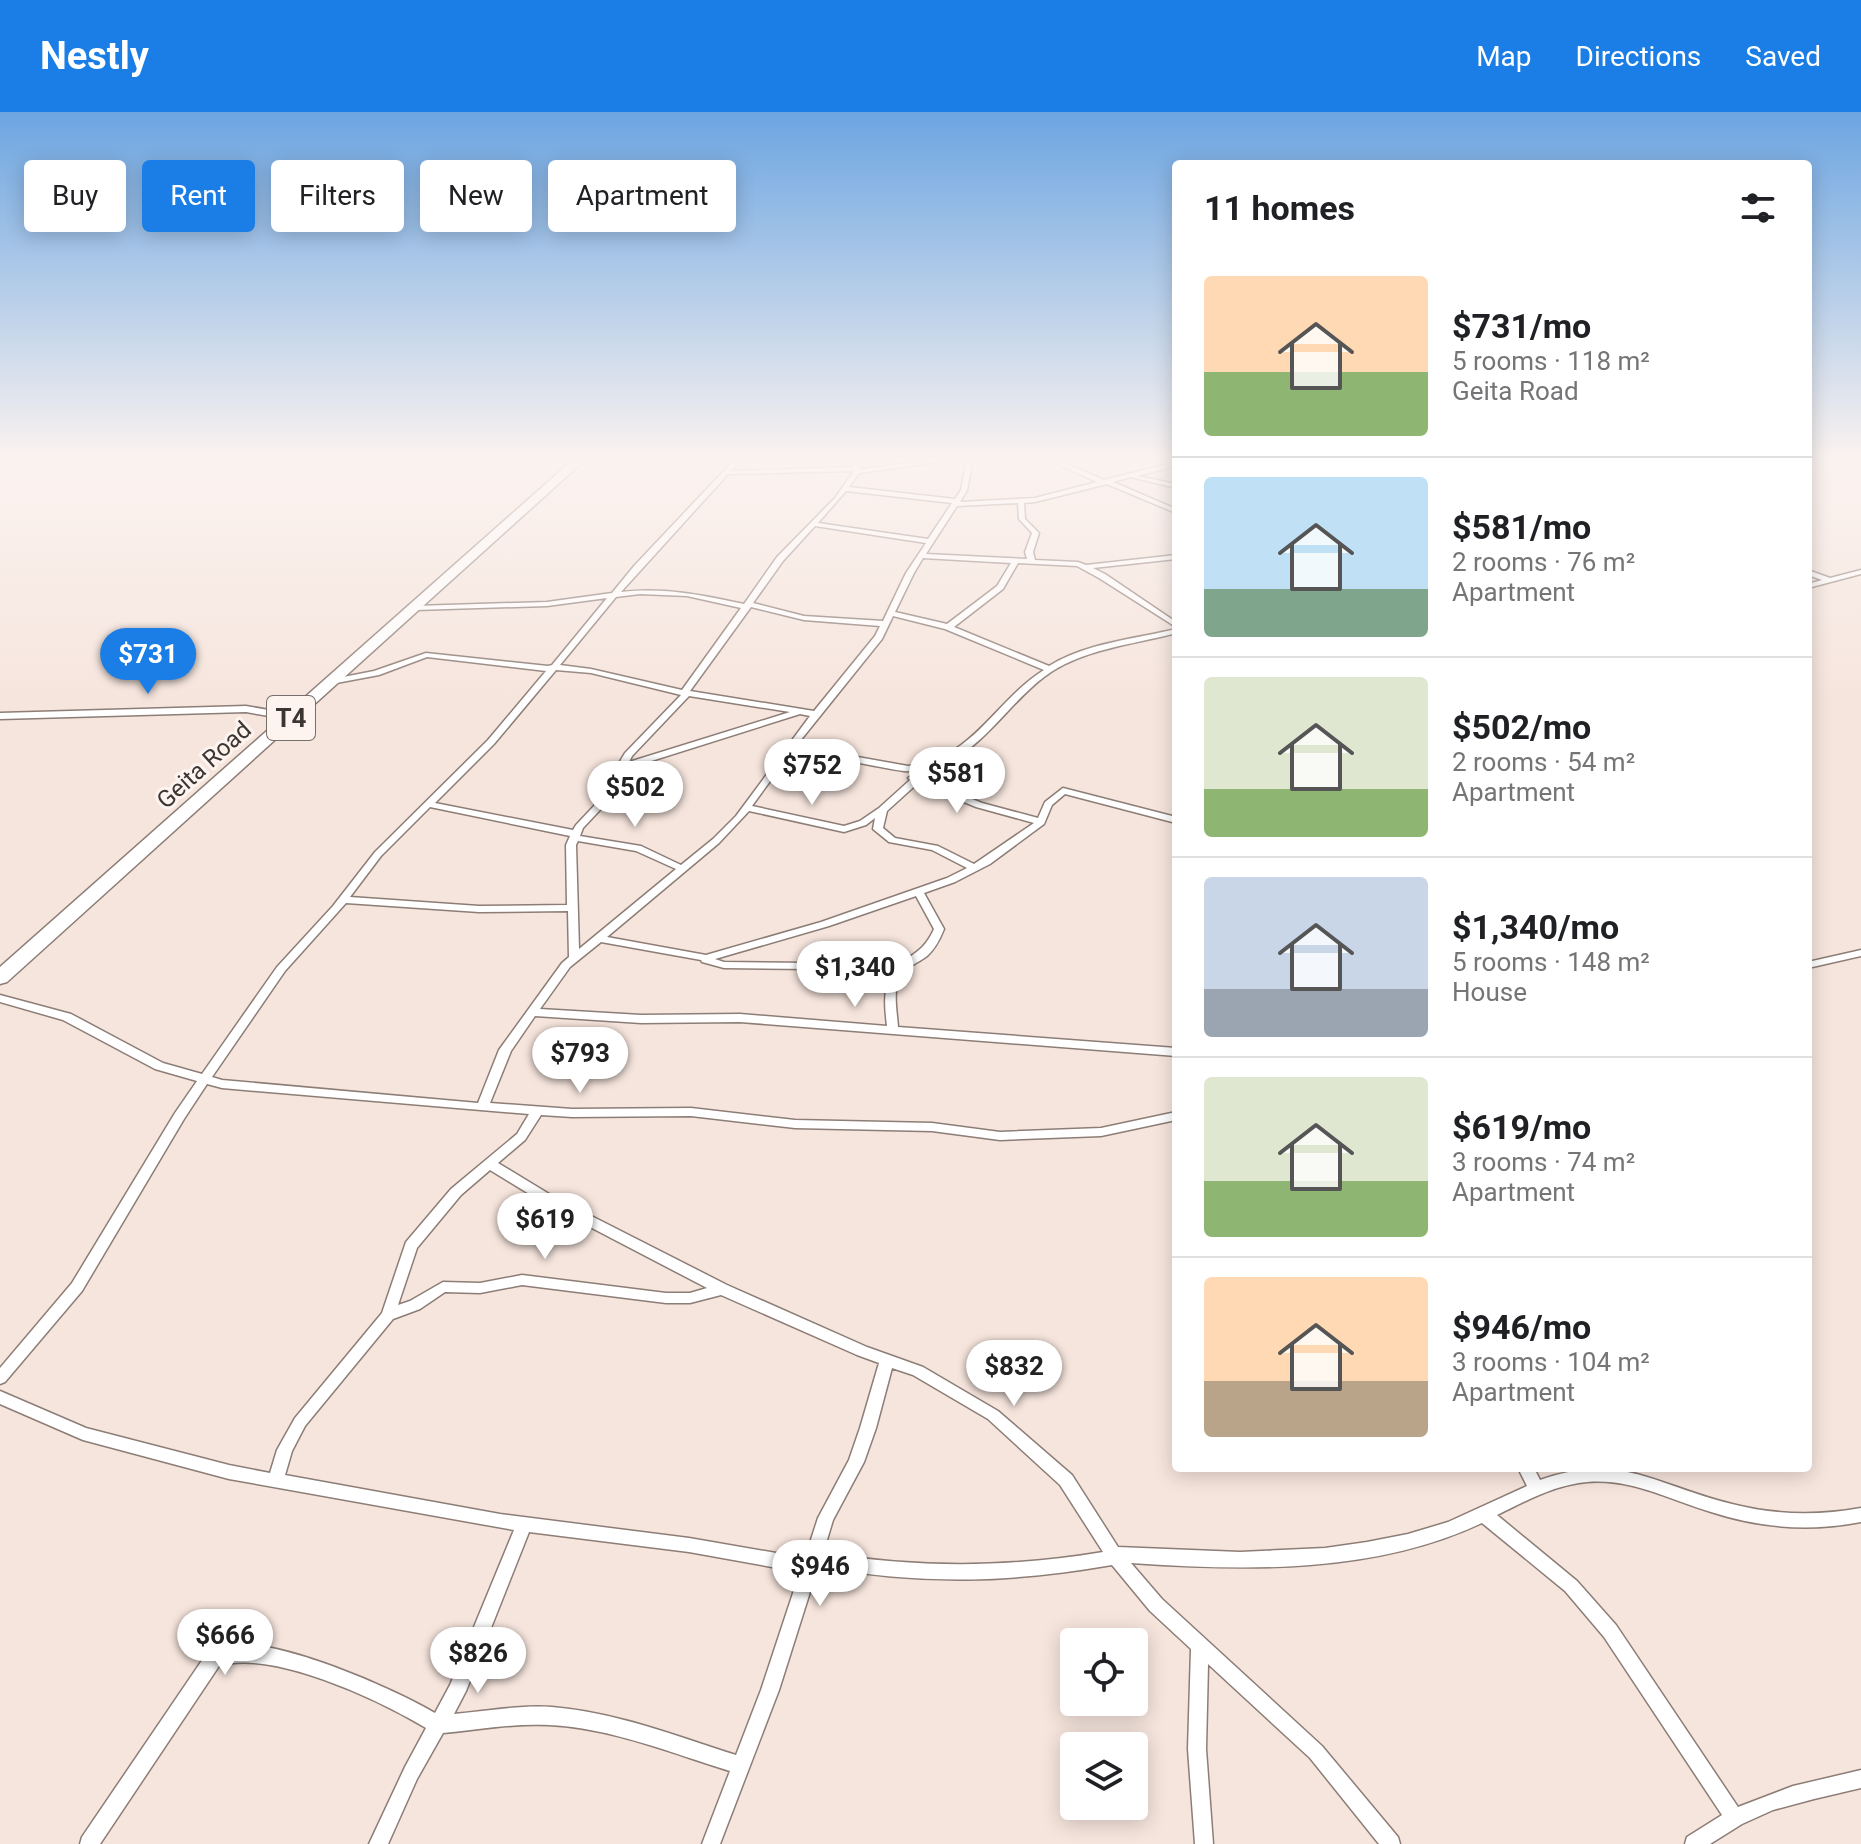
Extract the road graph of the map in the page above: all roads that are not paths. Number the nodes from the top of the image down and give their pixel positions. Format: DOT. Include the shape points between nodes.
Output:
graph roads {
  1 [pos="492,539"];
  2 [pos="667,539"];
  3 [pos="798,539"];
  4 [pos="910,539"];
  5 [pos="933,539"];
  6 [pos="1034,539"];
  7 [pos="931,542"];
  8 [pos="921,556"];
  9 [pos="1172,557"];
  10 [pos="1016,561"];
  11 [pos="1032,563"];
  12 [pos="1086,567"];
  13 [pos="1861,572"];
  14 [pos="1812,574"];
  15 [pos="1851,576"];
  16 [pos="1861,580"];
  17 [pos="1831,581"];
  18 [pos="1812,585"];
  19 [pos="616,593"];
  20 [pos="748,606"];
  21 [pos="415,608"];
  22 [pos="891,613"];
  23 [pos="1172,622"];
  24 [pos="885,624"];
  25 [pos="948,627"];
  26 [pos="1172,632"];
  27 [pos="551,668"];
  28 [pos="1051,670"];
  29 [pos="331,682"];
  30 [pos="686,693"];
  31 [pos="800,712"];
  32 [pos="817,714"];
  33 [pos="0,716"];
  34 [pos="292,717"];
  35 [pos="790,748"];
  36 [pos="891,765"];
  37 [pos="621,768"];
  38 [pos="916,780"];
  39 [pos="428,804"];
  40 [pos="746,808"];
  41 [pos="882,810"];
  42 [pos="1172,819"];
  43 [pos="1041,822"];
  44 [pos="575,836"];
  45 [pos="974,868"];
  46 [pos="683,869"];
  47 [pos="918,891"];
  48 [pos="343,900"];
  49 [pos="574,908"];
  50 [pos="597,938"];
  51 [pos="1861,953"];
  52 [pos="574,957"];
  53 [pos="692,957"];
  54 [pos="1812,964"];
  55 [pos="896,973"];
  56 [pos="0,978"];
  57 [pos="0,998"];
  58 [pos="531,1012"];
  59 [pos="893,1029"];
  60 [pos="1172,1052"];
  61 [pos="204,1080"];
  62 [pos="482,1107"];
  63 [pos="537,1111"];
  64 [pos="1172,1117"];
  65 [pos="491,1165"];
  66 [pos="722,1289"];
  67 [pos="388,1315"];
  68 [pos="887,1360"];
  69 [pos="0,1378"];
  70 [pos="0,1397"];
  71 [pos="1528,1472"];
  72 [pos="275,1481"];
  73 [pos="1537,1490"];
  74 [pos="1482,1513"];
  75 [pos="1861,1515"];
  76 [pos="524,1525"];
  77 [pos="1115,1556"];
  78 [pos="813,1563"];
  79 [pos="1200,1645"];
  80 [pos="437,1725"];
  81 [pos="742,1766"];
  82 [pos="1861,1779"];
  83 [pos="1734,1817"];
  84 [pos="89,1844"];
  85 [pos="378,1844"];
  86 [pos="711,1844"];
  87 [pos="1204,1844"];
  88 [pos="1391,1844"];
  89 [pos="1694,1844"];
  1 -- 21 [label="highway, Geita Road / T4"];
  2 -- 19 [label="street"];
  3 -- 20 [label="street"];
  4 -- 7 [label="street"];
  5 -- 7 [label="street"];
  6 -- 11 [label="street"];
  7 -- 8 [label="street"];
  8 -- 10 [label="street"];
  8 -- 22 [label="street"];
  9 -- 12 [label="street"];
  10 -- 11 [label="street"];
  10 -- 25 [label="street" via="1000,587"];
  11 -- 12 [label="street"];
  12 -- 23 [label="street"];
  13 -- 15 [label="street"];
  14 -- 17 [label="street"];
  15 -- 16 [label="street"];
  15 -- 17 [label="street"];
  17 -- 18 [label="street"];
  19 -- 20 [label="street" via="687,594"];
  19 -- 21 [label="street" via="547,604"];
  19 -- 27 [label="street"];
  20 -- 24 [label="street" via="804,618"];
  20 -- 30 [label="street"];
  21 -- 29 [label="highway, Geita Road / T4"];
  22 -- 24 [label="street"];
  22 -- 25 [label="street"];
  24 -- 32 [label="street"];
  25 -- 28 [label="street"];
  26 -- 28 [label="street" via="1099,646"];
  27 -- 29 [label="street" via="426,655"];
  27 -- 30 [label="street" via="591,671"];
  27 -- 39 [label="street" via="491,742"];
  28 -- 36 [label="street" via="979,735 939,761 916,769"];
  29 -- 34 [label="highway, Geita Road / T4"];
  30 -- 31 [label="street"];
  30 -- 37 [label="street"];
  31 -- 32 [label="street"];
  31 -- 37 [label="street"];
  32 -- 35 [label="street"];
  33 -- 34 [label="street" via="246,709"];
  34 -- 56 [label="highway, Geita Road / T4"];
  35 -- 36 [label="street"];
  35 -- 40 [label="street"];
  36 -- 38 [label="street"];
  37 -- 44 [label="street" via="612,792 589,813"];
  38 -- 41 [label="street"];
  38 -- 43 [label="street"];
  39 -- 44 [label="street"];
  39 -- 48 [label="street" via="378,854"];
  40 -- 41 [label="street" via="844,829"];
  40 -- 46 [label="street"];
  41 -- 45 [label="street" via="877,822 883,836 935,848"];
  42 -- 43 [label="street" via="1063,791 1048,804"];
  43 -- 45 [label="street"];
  44 -- 46 [label="street" via="638,848"];
  44 -- 49 [label="street"];
  45 -- 47 [label="street"];
  46 -- 50 [label="street"];
  47 -- 53 [label="street" via="722,955"];
  47 -- 55 [label="street" via="939,929 935,942"];
  48 -- 49 [label="street" via="479,909"];
  48 -- 61 [label="street" via="281,969"];
  49 -- 52 [label="street"];
  50 -- 52 [label="street"];
  50 -- 53 [label="street"];
  51 -- 54 [label="street"];
  52 -- 58 [label="street"];
  53 -- 55 [label="street" via="724,965"];
  55 -- 59 [label="street" via="888,997"];
  57 -- 61 [label="street" via="67,1017 159,1066"];
  58 -- 59 [label="street" via="641,1019 730,1017"];
  58 -- 62 [label="street" via="505,1050"];
  59 -- 60 [label="street"];
  61 -- 62 [label="street"];
  61 -- 69 [label="street" via="77,1287"];
  62 -- 63 [label="street"];
  63 -- 64 [label="street" via="691,1112 1000,1136 1101,1132"];
  63 -- 65 [label="street" via="521,1137"];
  65 -- 66 [label="street"];
  65 -- 67 [label="street" via="456,1192 411,1246"];
  66 -- 67 [label="street" via="666,1298 522,1280 480,1288 443,1287"];
  66 -- 68 [label="street"];
  67 -- 72 [label="street" via="300,1422"];
  68 -- 77 [label="street" via="972,1401 1024,1440 1066,1480"];
  68 -- 78 [label="street" via="856,1462 826,1518"];
  70 -- 72 [label="street" via="83,1434"];
  71 -- 73 [label="street"];
  72 -- 76 [label="street"];
  73 -- 74 [label="street"];
  73 -- 75 [label="street" via="1606,1474 1769,1520"];
  74 -- 77 [label="street" via="1449,1528 1369,1549 1270,1561"];
  74 -- 83 [label="street" via="1561,1577 1610,1631"];
  76 -- 78 [label="street"];
  76 -- 80 [label="street" via="457,1691"];
  77 -- 78 [label="street" via="1012,1574"];
  77 -- 79 [label="street" via="1156,1605"];
  78 -- 81 [label="street"];
  79 -- 87 [label="street" via="1197,1749"];
  79 -- 88 [label="street" via="1316,1752"];
  80 -- 81 [label="street" via="554,1716 630,1732"];
  80 -- 84 [label="street" via="403,1704 324,1672 222,1652"];
  80 -- 85 [label="street"];
  81 -- 86 [label="street"];
  82 -- 83 [label="street" via="1769,1800"];
  83 -- 89 [label="street"];
}
